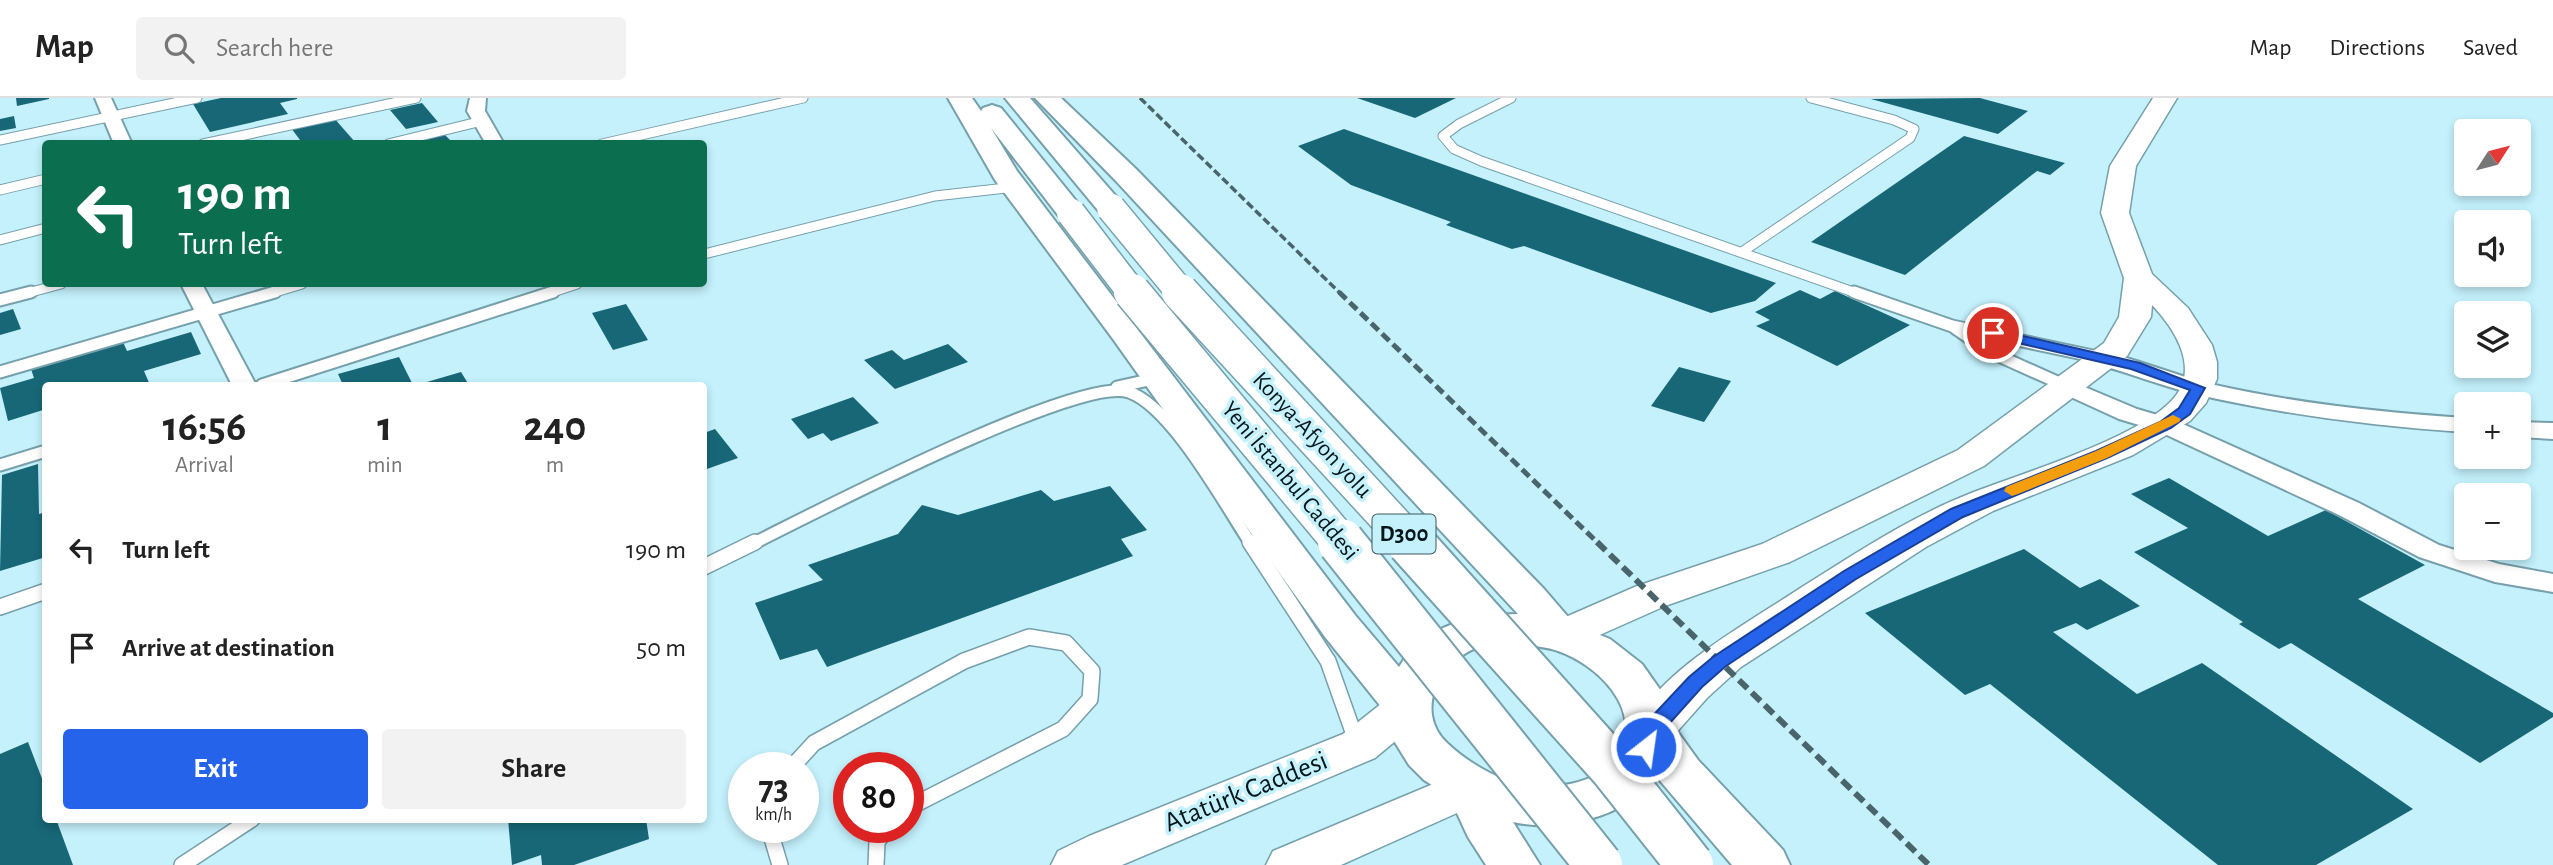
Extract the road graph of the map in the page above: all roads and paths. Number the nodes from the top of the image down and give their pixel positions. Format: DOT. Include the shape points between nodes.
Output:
graph roads {
  1 [pos="103,98"];
  2 [pos="197,98"];
  3 [pos="416,98"];
  4 [pos="478,98"];
  5 [pos="803,98"];
  6 [pos="960,98"];
  7 [pos="980,98"];
  8 [pos="1017,98"];
  9 [pos="1047,98"];
  10 [pos="1511,98"];
  11 [pos="1811,98"];
  12 [pos="2165,98"];
  13 [pos="113,116"];
  14 [pos="482,121"];
  15 [pos="0,140"];
  16 [pos="122,140"];
  17 [pos="222,140"];
  18 [pos="404,140"];
  19 [pos="493,140"];
  20 [pos="619,140"];
  21 [pos="42,180"];
  22 [pos="1015,187"];
  23 [pos="0,190"];
  24 [pos="42,229"];
  25 [pos="0,240"];
  26 [pos="1742,252"];
  27 [pos="707,253"];
  28 [pos="2139,278"];
  29 [pos="50,287"];
  30 [pos="193,287"];
  31 [pos="292,287"];
  32 [pos="567,287"];
  33 [pos="0,300"];
  34 [pos="205,312"];
  35 [pos="1952,326"];
  36 [pos="2104,359"];
  37 [pos="0,372"];
  38 [pos="1158,378"];
  39 [pos="242,382"];
  40 [pos="271,382"];
  41 [pos="2068,387"];
  42 [pos="1110,388"];
  43 [pos="2198,388"];
  44 [pos="2454,424"];
  45 [pos="2165,425"];
  46 [pos="2531,430"];
  47 [pos="2553,431"];
  48 [pos="42,452"];
  49 [pos="0,465"];
  50 [pos="707,565"];
  51 [pos="2553,583"];
  52 [pos="42,592"];
  53 [pos="0,607"];
  54 [pos="1560,636"];
  55 [pos="1408,707"];
  56 [pos="1651,731"];
  57 [pos="1359,746"];
  58 [pos="806,752"];
  59 [pos="1469,787"];
  60 [pos="924,800"];
  61 [pos="246,823"];
  62 [pos="773,843"];
  63 [pos="877,843"];
  64 [pos="182,865"];
  65 [pos="780,865"];
  66 [pos="876,865"];
  67 [pos="1076,865"];
  68 [pos="1291,865"];
  69 [pos="1514,865"];
  70 [pos="1599,865"];
  71 [pos="1690,865"];
  72 [pos="1764,865"];
  1 -- 13 [label="street"];
  2 -- 13 [label="lane"];
  3 -- 17 [label="lane"];
  4 -- 14 [label="street" via="476,111"];
  5 -- 20 [label="lane"];
  6 -- 22 [label="highway"];
  7 -- 70 [label="highway, Yeni İstanbul Caddesi / D300, bridge" via="1149,314 1370,577"];
  8 -- 71 [label="highway, Konya-Afyon yolu / D300, bridge" via="1201,317 1604,758"];
  9 -- 54 [label="highway" via="1126,175"];
  10 -- 26 [label="lane" via="1443,136 1454,149 1481,161"];
  11 -- 26 [label="lane" via="1914,129 1910,138"];
  12 -- 28 [label="street" via="2123,166 2115,213"];
  13 -- 15 [label="lane"];
  13 -- 16 [label="street"];
  14 -- 18 [label="lane"];
  14 -- 19 [label="street"];
  21 -- 23 [label="lane"];
  22 -- 27 [label="lane" via="935,196"];
  22 -- 38 [label="highway"];
  24 -- 25 [label="lane"];
  26 -- 35 [label="lane"];
  28 -- 36 [label="street" via="2135,317 2116,349"];
  28 -- 43 [label="street" via="2168,302 2198,349"];
  29 -- 33 [label="lane"];
  30 -- 34 [label="street"];
  31 -- 34 [label="lane"];
  32 -- 40 [label="lane"];
  34 -- 37 [label="lane"];
  34 -- 39 [label="street"];
  35 -- 36 [label="lane"];
  35 -- 41 [label="lane" via="1990,352"];
  36 -- 41 [label="street"];
  36 -- 43 [label="street"];
  38 -- 42 [label="lane"];
  38 -- 55 [label="highway" via="1340,626"];
  41 -- 45 [label="street"];
  41 -- 54 [label="street" via="1971,458 1776,553 1651,596"];
  42 -- 50 [label="lane" via="1047,408 939,453"];
  42 -- 57 [label="lane" via="1130,392 1163,414 1205,473 1328,661"];
  43 -- 44 [label="street" via="2308,410"];
  43 -- 45 [label="street" via="2185,410"];
  45 -- 51 [label="street" via="2429,551 2495,573"];
  45 -- 56 [label="street" via="1957,513 1850,575 1719,662"];
  46 -- 47 [label="street"];
  48 -- 49 [label="lane"];
  52 -- 53 [label="lane"];
  54 -- 55 [label="highway" via="1516,629 1473,634 1438,650 1415,675"];
  54 -- 56 [label="highway" via="1595,651 1625,673 1644,701"];
  55 -- 57 [label="street, Atatürk Caddesi"];
  55 -- 59 [label="highway" via="1416,737 1437,764"];
  56 -- 59 [label="highway" via="1641,764 1612,790 1568,804 1518,803"];
  56 -- 72 [label="highway" via="1681,773"];
  57 -- 67 [label="street, Atatürk Caddesi"];
  58 -- 60 [label="lane" via="814,743 964,661 1028,637 1066,643 1091,671 1090,699 1063,729"];
  59 -- 68 [label="street"];
  59 -- 69 [label="highway"];
  61 -- 64 [label="lane"];
  62 -- 65 [label="lane"];
  63 -- 66 [label="lane"];
}
